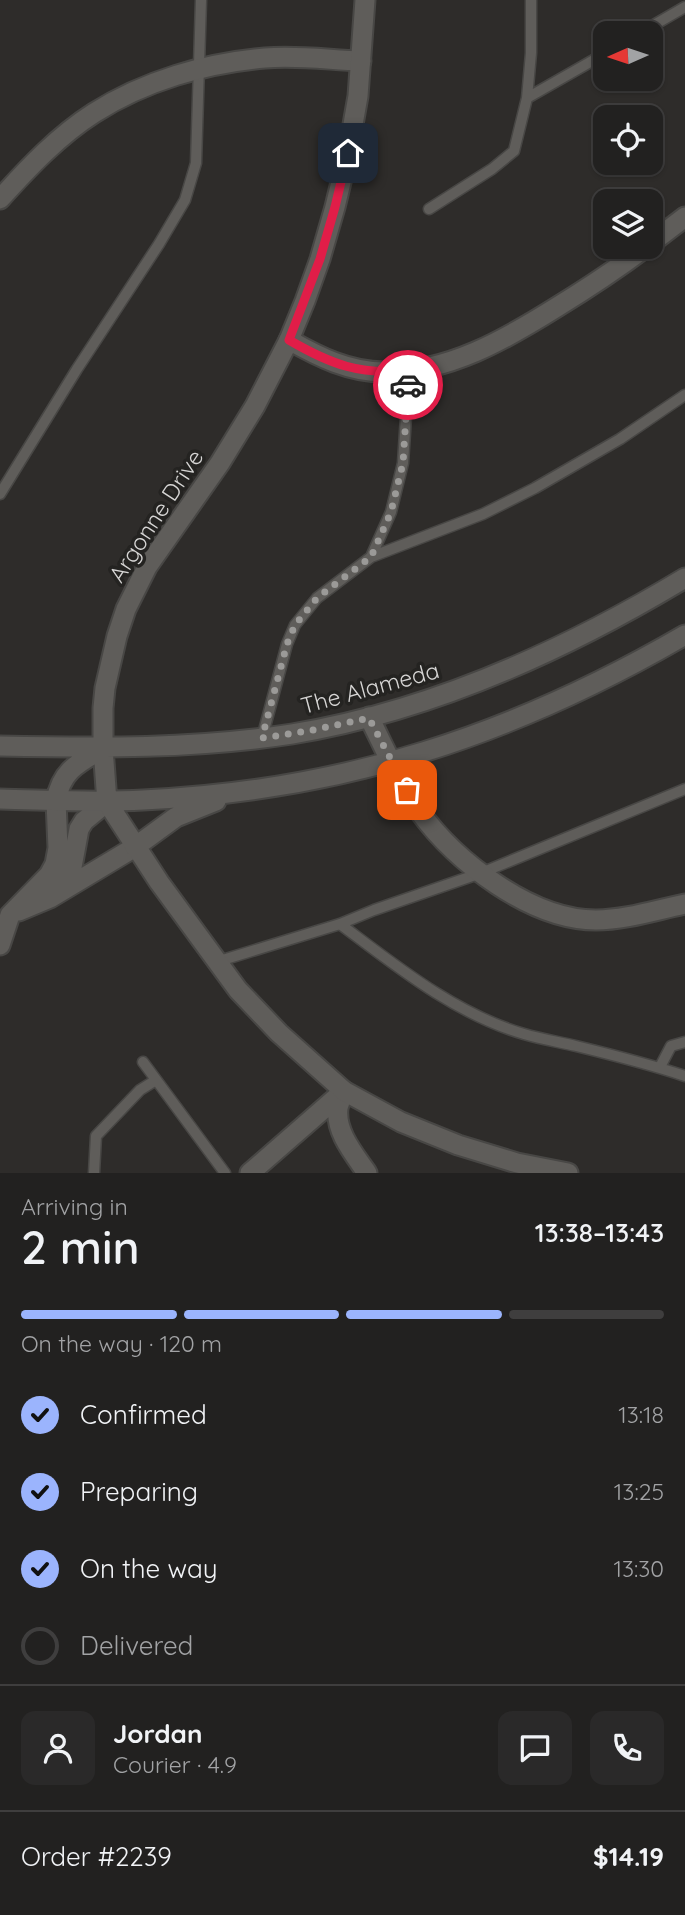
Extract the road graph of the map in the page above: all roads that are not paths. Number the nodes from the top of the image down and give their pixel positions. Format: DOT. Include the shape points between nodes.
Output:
graph roads {
  1 [pos="201,0"];
  2 [pos="365,0"];
  3 [pos="531,0"];
  4 [pos="685,7"];
  5 [pos="661,21"];
  6 [pos="593,60"];
  7 [pos="361,61"];
  8 [pos="199,69"];
  9 [pos="527,98"];
  10 [pos="0,199"];
  11 [pos="429,209"];
  12 [pos="685,217"];
  13 [pos="663,234"];
  14 [pos="629,259"];
  15 [pos="289,340"];
  16 [pos="409,370"];
  17 [pos="685,395"];
  18 [pos="0,494"];
  19 [pos="371,557"];
  20 [pos="685,578"];
  21 [pos="685,635"];
  22 [pos="369,718"];
  23 [pos="262,738"];
  24 [pos="0,746"];
  25 [pos="103,748"];
  26 [pos="392,762"];
  27 [pos="685,789"];
  28 [pos="242,792"];
  29 [pos="0,799"];
  30 [pos="56,801"];
  31 [pos="107,802"];
  32 [pos="135,847"];
  33 [pos="481,873"];
  34 [pos="50,898"];
  35 [pos="685,904"];
  36 [pos="5,918"];
  37 [pos="340,924"];
  38 [pos="0,945"];
  39 [pos="216,962"];
  40 [pos="685,1042"];
  41 [pos="143,1062"];
  42 [pos="660,1067"];
  43 [pos="685,1076"];
  44 [pos="156,1080"];
  45 [pos="344,1091"];
  46 [pos="94,1173"];
  47 [pos="225,1173"];
  48 [pos="250,1173"];
  49 [pos="367,1173"];
  50 [pos="568,1173"];
  1 -- 8 [label="lane"];
  2 -- 7 [label="main road, Argonne Drive"];
  3 -- 9 [label="lane"];
  4 -- 5 [label="lane"];
  6 -- 9 [label="lane"];
  7 -- 8 [label="main road" via="266,58"];
  7 -- 15 [label="main road, Argonne Drive" via="358,101 335,207"];
  8 -- 10 [label="main road" via="144,87 92,114 55,143"];
  8 -- 18 [label="lane" via="196,163 185,200"];
  9 -- 11 [label="lane" via="514,150"];
  12 -- 13 [label="main road"];
  14 -- 16 [label="main road" via="510,335 458,359"];
  15 -- 16 [label="main road" via="354,369"];
  15 -- 25 [label="main road, Argonne Drive" via="220,463 136,586 111,658 103,708"];
  16 -- 19 [label="lane" via="403,463 391,512"];
  17 -- 19 [label="lane" via="535,488 483,514"];
  19 -- 23 [label="lane" via="317,598 295,625"];
  20 -- 22 [label="main road, The Alameda" via="587,633 514,667"];
  21 -- 26 [label="main road" via="547,707"];
  22 -- 23 [label="main road, The Alameda"];
  22 -- 26 [label="main road"];
  23 -- 25 [label="main road, The Alameda"];
  24 -- 25 [label="main road, The Alameda"];
  25 -- 30 [label="main road" via="67,773"];
  25 -- 31 [label="main road, Argonne Drive"];
  26 -- 28 [label="main road"];
  26 -- 33 [label="main road" via="434,830"];
  27 -- 33 [label="lane"];
  28 -- 31 [label="main road"];
  28 -- 32 [label="main road" via="176,817"];
  29 -- 30 [label="main road"];
  30 -- 31 [label="main road"];
  30 -- 36 [label="main road" via="55,863 49,875"];
  31 -- 32 [label="main road, Argonne Drive"];
  31 -- 34 [label="main road" via="79,829 72,867"];
  32 -- 34 [label="main road"];
  32 -- 39 [label="main road, Argonne Drive"];
  33 -- 35 [label="main road" via="528,902 582,919 610,919"];
  33 -- 37 [label="lane"];
  34 -- 36 [label="main road"];
  36 -- 38 [label="main road"];
  37 -- 39 [label="lane"];
  37 -- 42 [label="lane" via="452,1002 483,1018 523,1034"];
  39 -- 45 [label="main road, Argonne Drive" via="279,1033"];
  40 -- 42 [label="lane" via="671,1046"];
  41 -- 44 [label="lane"];
  42 -- 43 [label="lane"];
  44 -- 46 [label="lane" via="96,1136"];
  44 -- 47 [label="lane"];
  45 -- 48 [label="main road"];
  45 -- 49 [label="main road" via="338,1107 339,1124"];
  45 -- 50 [label="main road, Argonne Drive" via="401,1122 458,1145"];
}
